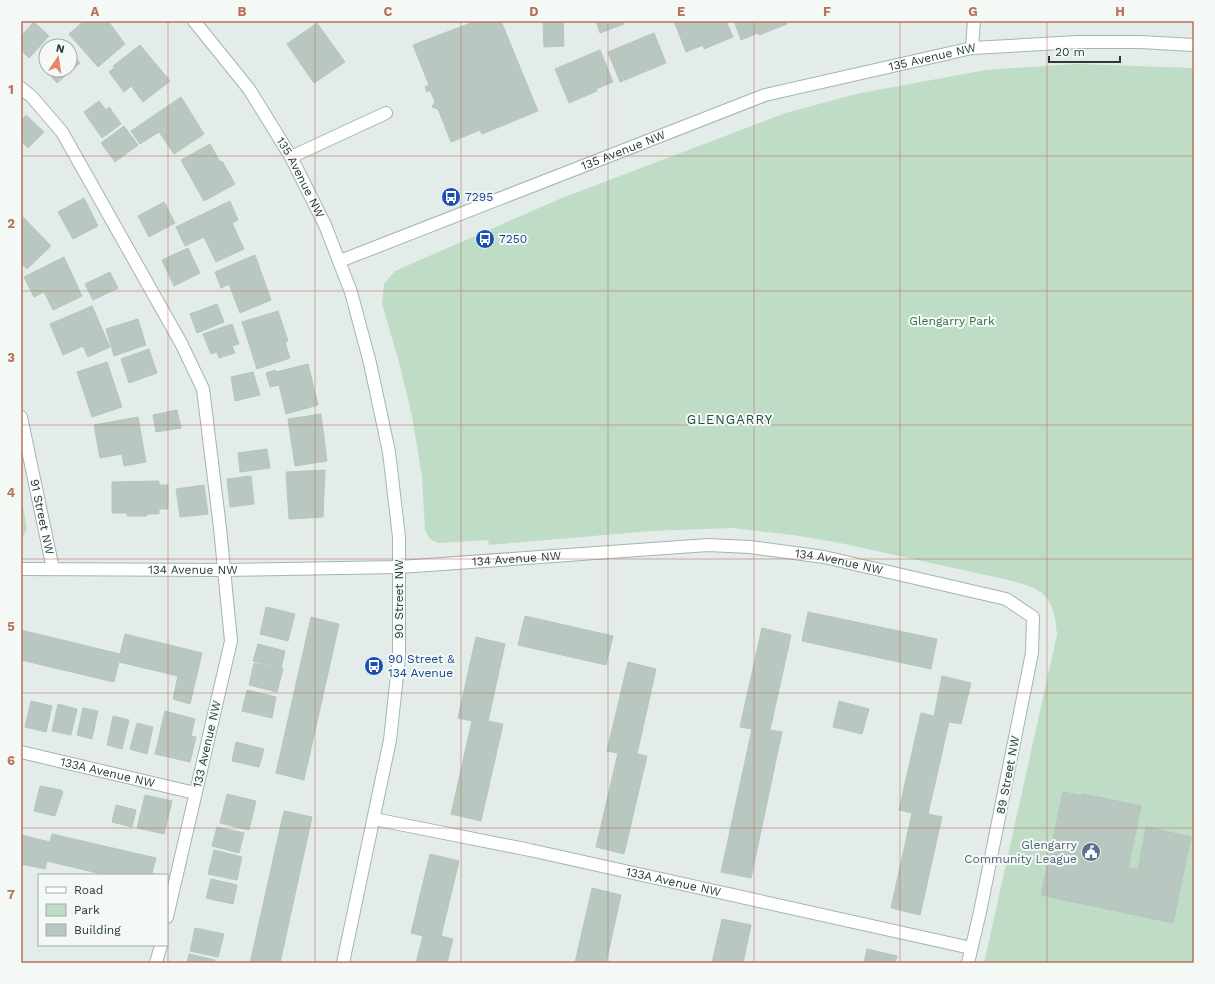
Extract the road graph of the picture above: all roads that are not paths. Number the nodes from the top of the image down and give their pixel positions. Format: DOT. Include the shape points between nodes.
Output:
graph roads {
  1 [pos="194,21"];
  2 [pos="974,21"];
  3 [pos="1194,45"];
  4 [pos="972,48"];
  5 [pos="21,88"];
  6 [pos="386,113"];
  7 [pos="291,158"];
  8 [pos="340,261"];
  9 [pos="21,417"];
  10 [pos="400,567"];
  11 [pos="21,569"];
  12 [pos="53,569"];
  13 [pos="223,570"];
  14 [pos="1006,599"];
  15 [pos="21,752"];
  16 [pos="195,793"];
  17 [pos="374,819"];
  18 [pos="168,913"];
  19 [pos="160,946"];
  20 [pos="971,948"];
  21 [pos="156,963"];
  22 [pos="343,963"];
  23 [pos="968,963"];
  1 -- 7 [label="street, 135 Avenue NW" via="249,89"];
  2 -- 4 [label="street"];
  3 -- 4 [label="street, 135 Avenue NW" via="1078,42"];
  4 -- 8 [label="street, 135 Avenue NW" via="765,96"];
  5 -- 13 [label="street, 133 Avenue NW" via="62,132 181,343 203,389"];
  6 -- 7 [label="street"];
  7 -- 8 [label="street, 135 Avenue NW"];
  8 -- 10 [label="street, 90 Street NW" via="351,292 378,397 394,494"];
  9 -- 12 [label="street, 91 Street NW"];
  10 -- 13 [label="street, 134 Avenue NW"];
  10 -- 14 [label="street, 134 Avenue NW" via="708,545 790,551 824,557"];
  10 -- 17 [label="street, 90 Street NW" via="399,657 390,740"];
  11 -- 12 [label="street, 134 Avenue NW"];
  12 -- 13 [label="street, 134 Avenue NW"];
  13 -- 16 [label="street, 133 Avenue NW" via="231,641"];
  14 -- 20 [label="street, 89 Street NW" via="1033,617 1032,653"];
  15 -- 16 [label="street, 133A Avenue NW"];
  16 -- 18 [label="street, 133 Avenue NW"];
  17 -- 20 [label="street, 133A Avenue NW" via="530,850"];
  17 -- 22 [label="street, 90 Street NW"];
  19 -- 21 [label="street"];
  20 -- 23 [label="street, 89 Street NW"];
}
